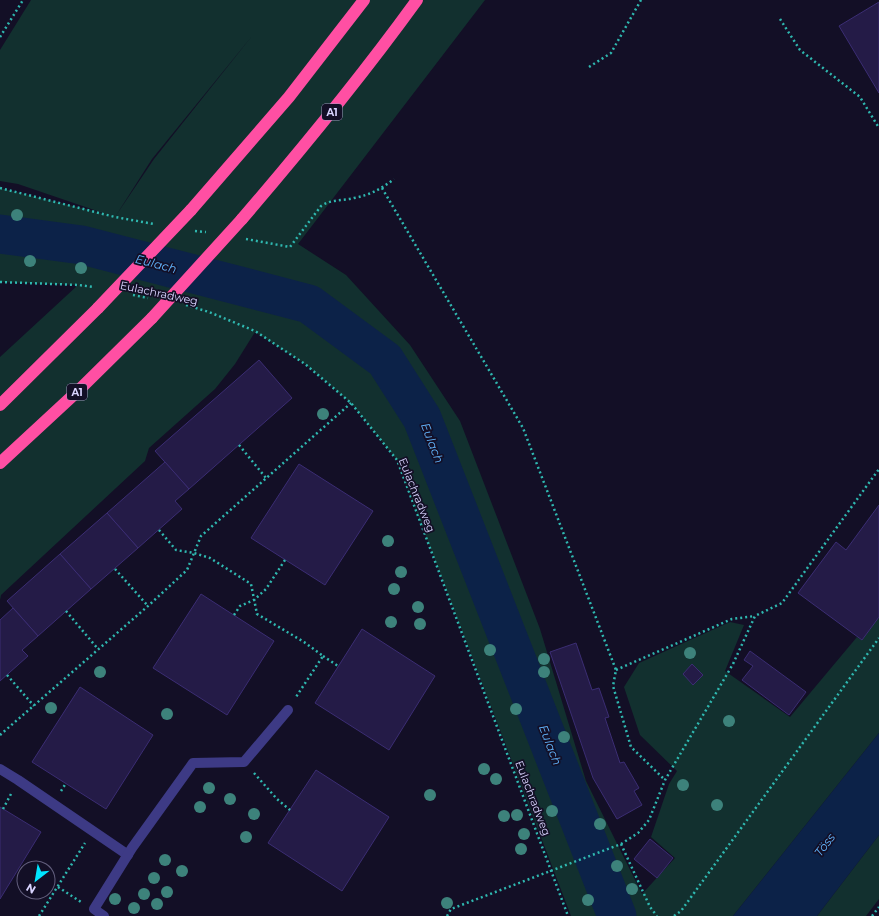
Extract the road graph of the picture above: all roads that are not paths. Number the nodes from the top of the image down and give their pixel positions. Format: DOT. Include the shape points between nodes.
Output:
graph roads {
  1 [pos="364,0"];
  2 [pos="417,0"];
  3 [pos="0,405"];
  4 [pos="0,463"];
  5 [pos="288,710"];
  6 [pos="0,769"];
  7 [pos="128,854"];
  8 [pos="104,916"];
  1 -- 3 [label="highway, bridge" via="289,97 191,210 98,308"];
  2 -- 4 [label="highway, A1, bridge" via="345,95 242,220 152,318"];
  5 -- 7 [label="lane" via="244,762 193,763"];
  6 -- 7 [label="lane"];
  7 -- 8 [label="lane" via="94,909"];
}
